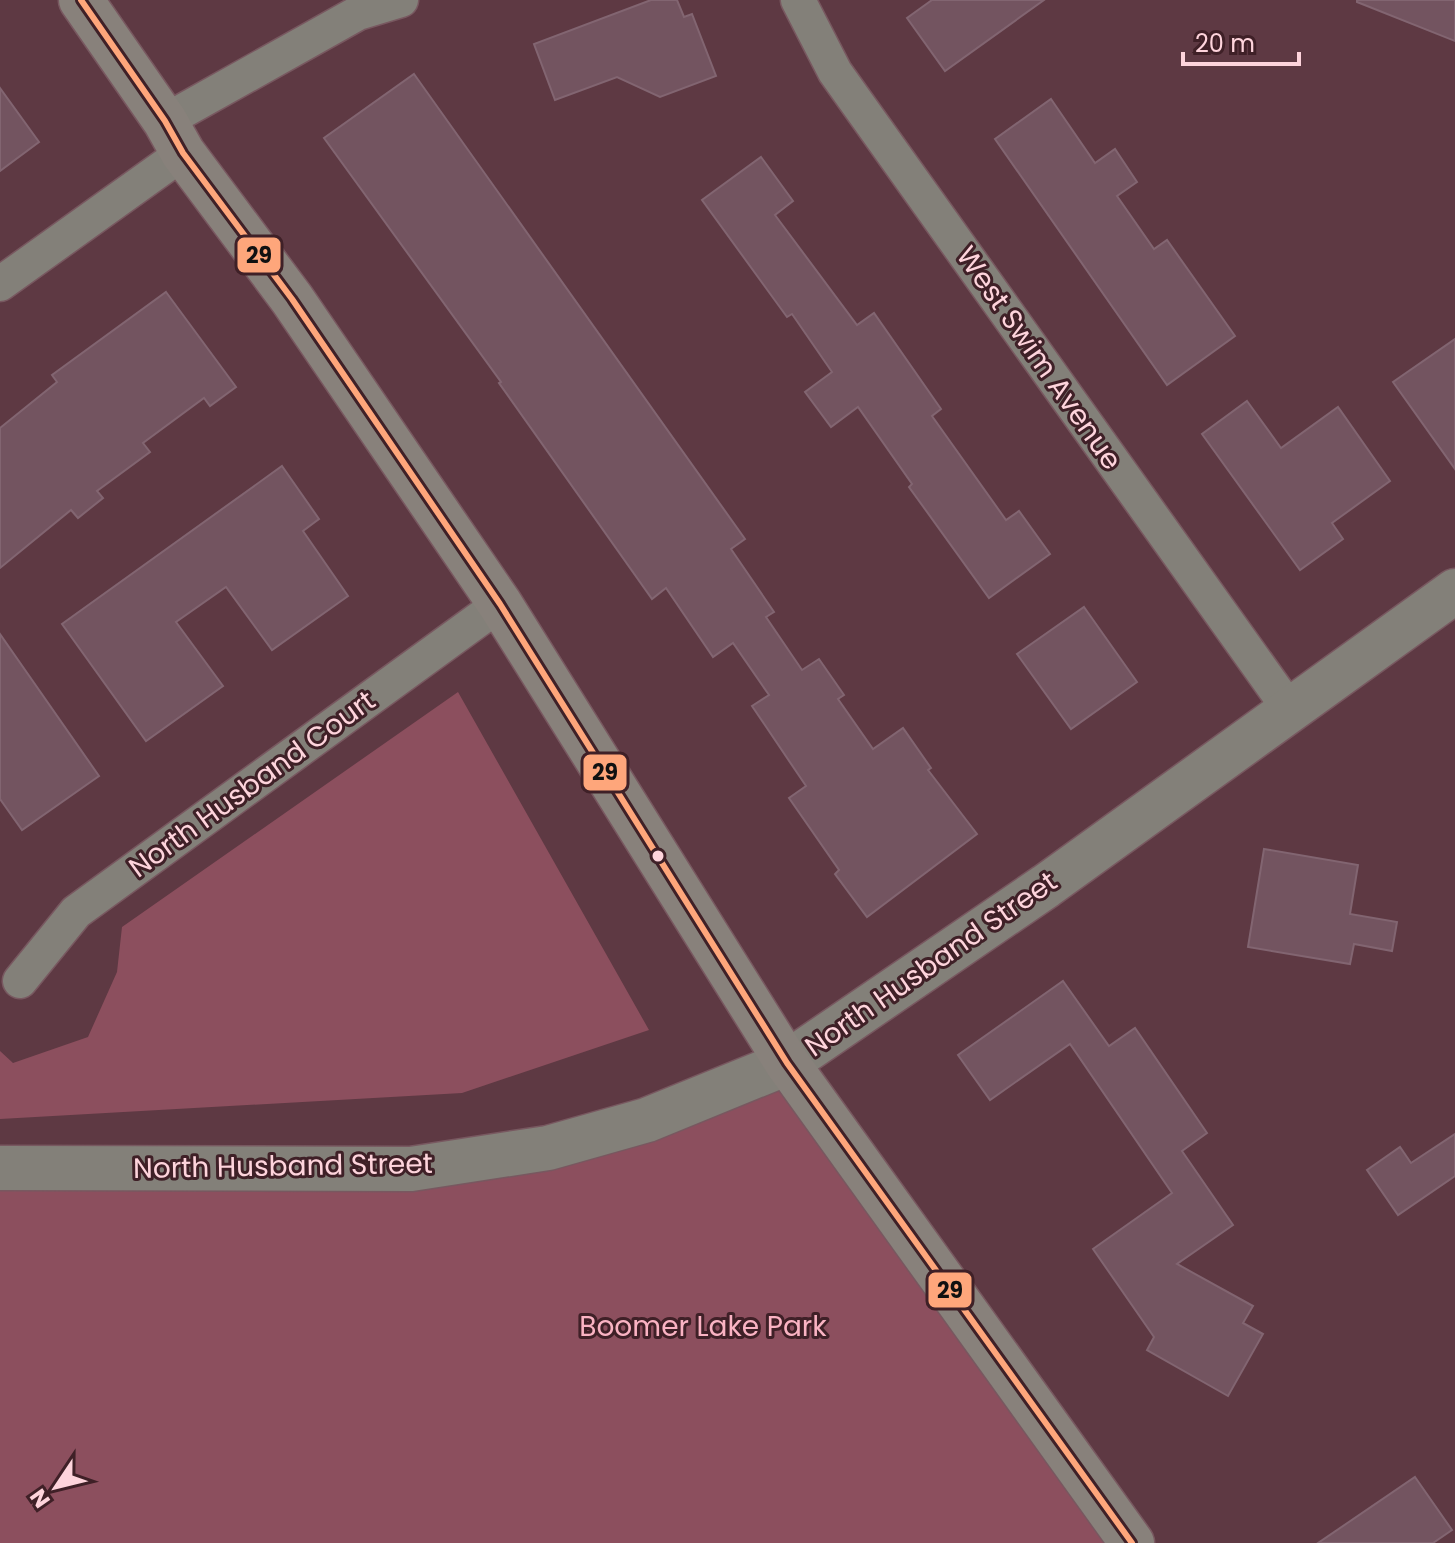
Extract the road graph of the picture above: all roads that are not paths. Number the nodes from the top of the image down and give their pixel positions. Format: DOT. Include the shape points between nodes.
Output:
graph roads {
  1 [pos="81,0"];
  2 [pos="401,0"];
  3 [pos="798,0"];
  4 [pos="174,137"];
  5 [pos="0,284"];
  6 [pos="1455,591"];
  7 [pos="500,604"];
  8 [pos="1290,710"];
  9 [pos="20,981"];
  10 [pos="787,1063"];
  11 [pos="0,1168"];
  12 [pos="1132,1543"];
  1 -- 4 [label="main road"];
  2 -- 4 [label="street" via="358,13"];
  3 -- 8 [label="street, West Swim Avenue" via="835,72"];
  4 -- 5 [label="street"];
  4 -- 7 [label="main road" via="292,299"];
  6 -- 8 [label="street, North Husband Street"];
  7 -- 9 [label="street, North Husband Court" via="76,912"];
  7 -- 10 [label="main road"];
  8 -- 10 [label="street, North Husband Street"];
  10 -- 11 [label="street, North Husband Street" via="647,1120 548,1148 411,1169"];
  10 -- 12 [label="main road"];
}
